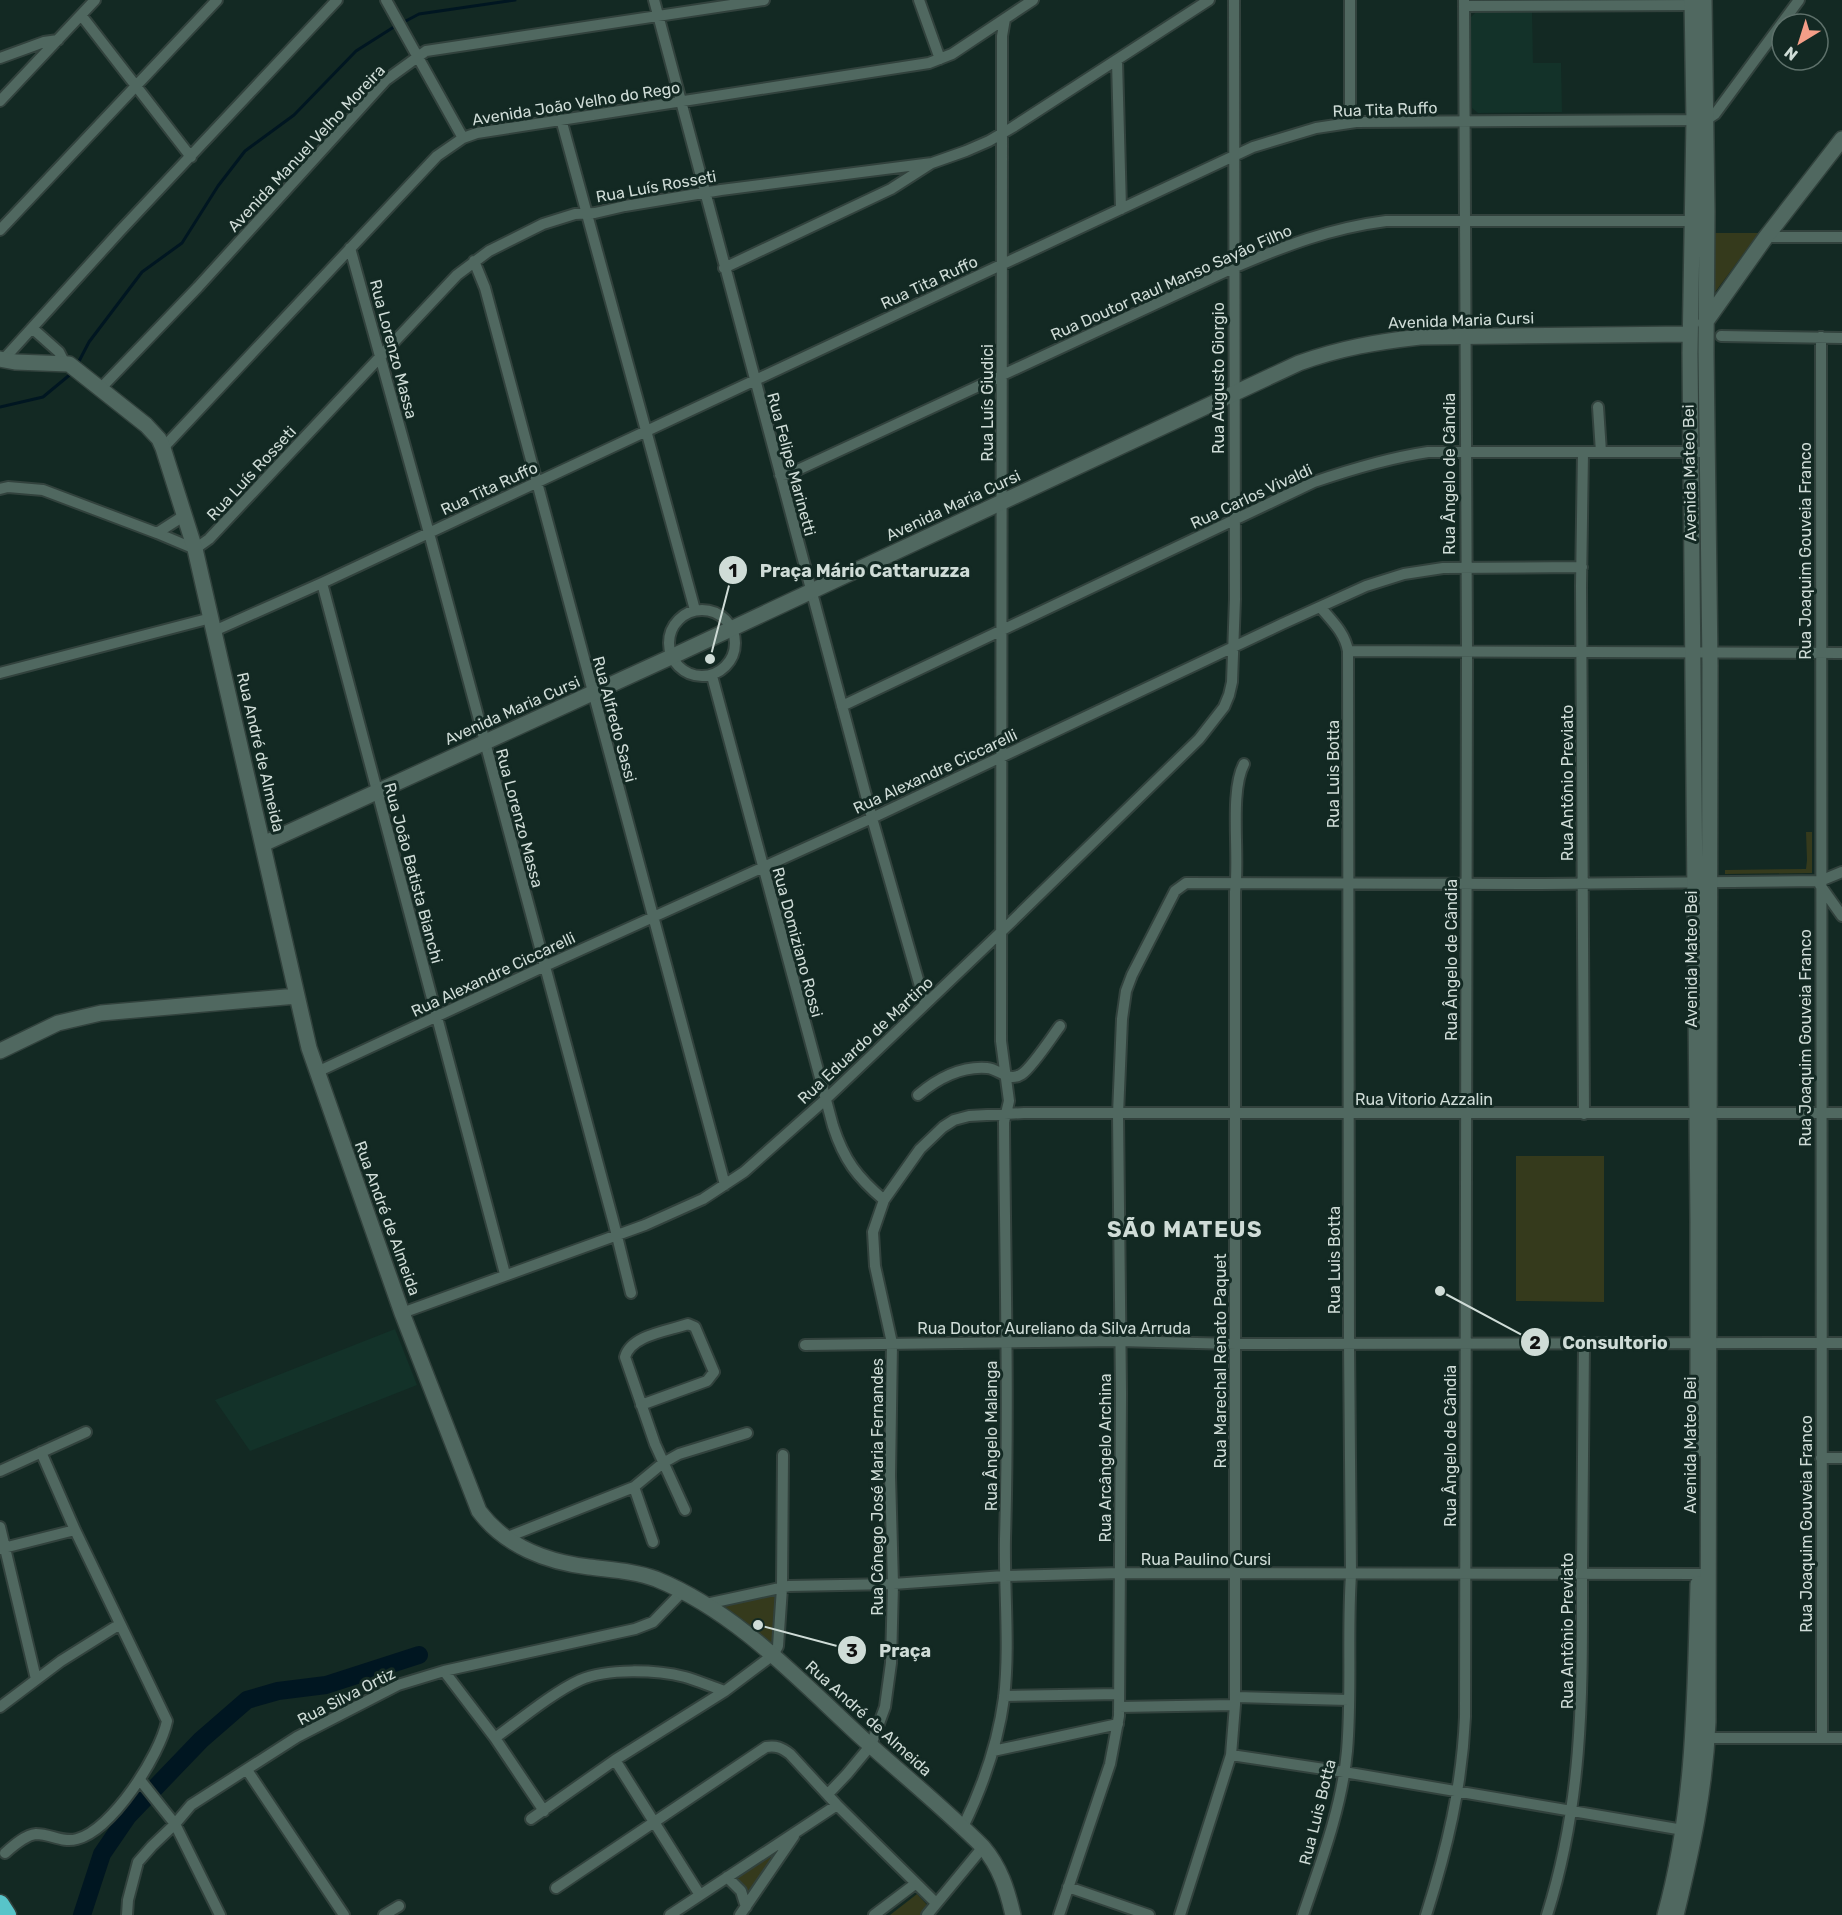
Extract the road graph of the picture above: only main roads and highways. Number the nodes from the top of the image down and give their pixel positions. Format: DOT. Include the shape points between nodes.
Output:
graph roads {
  1 [pos="1698,3"];
  2 [pos="1842,139"];
  3 [pos="1700,221"];
  4 [pos="1706,317"];
  5 [pos="1690,334"];
  6 [pos="1,360"];
  7 [pos="263,844"];
  8 [pos="1702,883"];
  9 [pos="297,996"];
  10 [pos="0,1051"];
  11 [pos="1690,1831"];
  12 [pos="0,1905"];
  13 [pos="7,1915"];
  14 [pos="1013,1915"];
  15 [pos="1665,1915"];
  16 [pos="1676,1915"];
  1 -- 3 [label="main road, Avenida Mateo Bei"];
  2 -- 4 [label="main road" via="1724,299"];
  3 -- 4 [label="main road, Avenida Mateo Bei"];
  3 -- 5 [label="main road, Avenida Mateo Bei"];
  4 -- 5 [label="main road"];
  4 -- 8 [label="main road, Avenida Mateo Bei" via="1710,653"];
  5 -- 7 [label="main road, Avenida Maria Cursi" via="1420,336 1335,350 1299,363"];
  5 -- 8 [label="main road, Avenida Mateo Bei" via="1693,653"];
  6 -- 7 [label="main road, Rua André de Almeida" via="66,363 154,431 195,549"];
  7 -- 9 [label="main road, Rua André de Almeida"];
  8 -- 11 [label="main road, Avenida Mateo Bei" via="1703,1574 1700,1738"];
  9 -- 10 [label="main road" via="101,1013 58,1023"];
  9 -- 14 [label="main road, Rua André de Almeida" via="317,1072 402,1313 479,1511 490,1525 519,1546 558,1562 653,1578 706,1604 734,1623 983,1847 1001,1874"];
  11 -- 15 [label="main road, Avenida Mateo Bei"];
  11 -- 16 [label="main road, Avenida Mateo Bei"];
  12 -- 13 [label="highway"];
}
